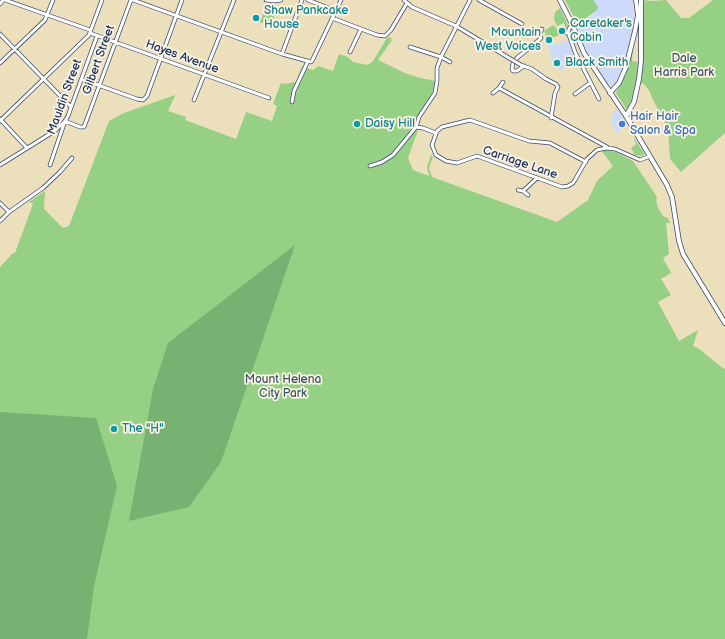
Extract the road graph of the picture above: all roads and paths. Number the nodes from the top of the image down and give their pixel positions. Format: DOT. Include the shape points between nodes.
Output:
graph roads {
  1 [pos="4,0"];
  2 [pos="53,0"];
  3 [pos="102,0"];
  4 [pos="132,0"];
  5 [pos="182,0"];
  6 [pos="234,0"];
  7 [pos="266,0"];
  8 [pos="281,0"];
  9 [pos="302,0"];
  10 [pos="308,0"];
  11 [pos="341,0"];
  12 [pos="470,0"];
  13 [pos="479,0"];
  14 [pos="560,0"];
  15 [pos="636,0"];
  16 [pos="641,0"];
  17 [pos="405,1"];
  18 [pos="0,4"];
  19 [pos="336,11"];
  20 [pos="47,15"];
  21 [pos="176,16"];
  22 [pos="332,18"];
  23 [pos="522,24"];
  24 [pos="456,26"];
  25 [pos="573,26"];
  26 [pos="361,29"];
  27 [pos="542,29"];
  28 [pos="90,32"];
  29 [pos="221,32"];
  30 [pos="0,34"];
  31 [pos="97,36"];
  32 [pos="115,42"];
  33 [pos="410,47"];
  34 [pos="14,49"];
  35 [pos="350,52"];
  36 [pos="282,54"];
  37 [pos="441,58"];
  38 [pos="160,59"];
  39 [pos="309,62"];
  40 [pos="450,62"];
  41 [pos="0,63"];
  42 [pos="523,66"];
  43 [pos="205,75"];
  44 [pos="44,79"];
  45 [pos="81,79"];
  46 [pos="503,82"];
  47 [pos="590,83"];
  48 [pos="99,86"];
  49 [pos="499,88"];
  50 [pos="493,93"];
  51 [pos="610,93"];
  52 [pos="574,94"];
  53 [pos="269,98"];
  54 [pos="599,99"];
  55 [pos="194,100"];
  56 [pos="292,102"];
  57 [pos="71,107"];
  58 [pos="626,116"];
  59 [pos="551,118"];
  60 [pos="0,120"];
  61 [pos="65,121"];
  62 [pos="416,127"];
  63 [pos="436,133"];
  64 [pos="591,139"];
  65 [pos="27,148"];
  66 [pos="608,148"];
  67 [pos="597,150"];
  68 [pos="650,156"];
  69 [pos="72,158"];
  70 [pos="586,162"];
  71 [pos="0,165"];
  72 [pos="50,165"];
  73 [pos="370,166"];
  74 [pos="537,178"];
  75 [pos="518,190"];
  76 [pos="523,191"];
  77 [pos="528,195"];
  78 [pos="0,203"];
  79 [pos="9,212"];
  80 [pos="0,221"];
  81 [pos="725,323"];
  1 -- 18 [label="street"];
  1 -- 20 [label="street, Hayes Avenue"];
  2 -- 20 [label="street"];
  3 -- 28 [label="street"];
  4 -- 21 [label="street"];
  4 -- 32 [label="street, Gilbert Street"];
  5 -- 21 [label="street"];
  6 -- 29 [label="street"];
  7 -- 8 [label="street"];
  9 -- 36 [label="street"];
  10 -- 19 [label="street"];
  11 -- 19 [label="street"];
  12 -- 24 [label="street"];
  13 -- 23 [label="street"];
  14 -- 25 [label="street"];
  15 -- 51 [label="street" via="638,15 626,67 619,83"];
  16 -- 58 [label="street" via="640,79 634,102"];
  17 -- 24 [label="street" via="412,8"];
  17 -- 26 [label="street" via="387,36"];
  19 -- 22 [label="street"];
  20 -- 28 [label="street, Hayes Avenue"];
  20 -- 34 [label="street" via="45,20"];
  21 -- 29 [label="street"];
  21 -- 38 [label="street"];
  22 -- 26 [label="street"];
  22 -- 39 [label="street" via="312,61"];
  24 -- 37 [label="street"];
  24 -- 42 [label="street, bridge"];
  25 -- 47 [label="street" via="567,32"];
  25 -- 51 [label="street" via="584,53"];
  26 -- 35 [label="street"];
  27 -- 42 [label="street" via="541,38 516,59 512,69 517,71"];
  28 -- 31 [label="street, Hayes Avenue"];
  28 -- 44 [label="street"];
  29 -- 36 [label="street"];
  29 -- 43 [label="street"];
  30 -- 34 [label="street"];
  31 -- 32 [label="street, Hayes Avenue"];
  31 -- 45 [label="street, Mauldin Street"];
  32 -- 38 [label="street, Hayes Avenue"];
  32 -- 48 [label="street, Gilbert Street"];
  33 -- 37 [label="street"];
  34 -- 41 [label="street"];
  34 -- 44 [label="street"];
  36 -- 39 [label="street"];
  37 -- 40 [label="street"];
  37 -- 62 [label="street" via="437,68 438,81 435,93 419,117"];
  38 -- 43 [label="street, Hayes Avenue"];
  38 -- 48 [label="street" via="144,100"];
  39 -- 56 [label="street" via="294,91"];
  42 -- 59 [label="street" via="532,69 558,87"];
  43 -- 53 [label="street, Hayes Avenue"];
  43 -- 55 [label="street"];
  44 -- 57 [label="street"];
  44 -- 60 [label="street"];
  45 -- 48 [label="street"];
  45 -- 57 [label="street, Mauldin Street"];
  46 -- 49 [label="street"];
  47 -- 52 [label="street"];
  47 -- 54 [label="street"];
  48 -- 61 [label="street, Gilbert Street" via="84,126"];
  49 -- 50 [label="street"];
  49 -- 59 [label="street"];
  51 -- 58 [label="street"];
  57 -- 61 [label="street, Mauldin Street"];
  58 -- 68 [label="street"];
  59 -- 64 [label="street"];
  60 -- 65 [label="street"];
  61 -- 65 [label="street" via="56,130"];
  61 -- 72 [label="street, Mauldin Street"];
  62 -- 63 [label="street"];
  62 -- 73 [label="street" via="393,155"];
  63 -- 70 [label="street" via="442,127 470,120 529,141 550,143"];
  63 -- 74 [label="street, Carriage Lane" via="432,145 433,152 443,160 457,163 477,156"];
  64 -- 66 [label="street"];
  64 -- 67 [label="street"];
  65 -- 71 [label="street"];
  66 -- 67 [label="street"];
  66 -- 68 [label="street" via="640,160"];
  67 -- 70 [label="street, Carriage Lane"];
  68 -- 81 [label="street" via="671,193 683,254"];
  69 -- 79 [label="street" via="43,188"];
  70 -- 74 [label="street, Carriage Lane" via="568,186"];
  74 -- 76 [label="street"];
  75 -- 76 [label="street"];
  76 -- 77 [label="street"];
  78 -- 79 [label="street"];
  79 -- 80 [label="street"];
}
